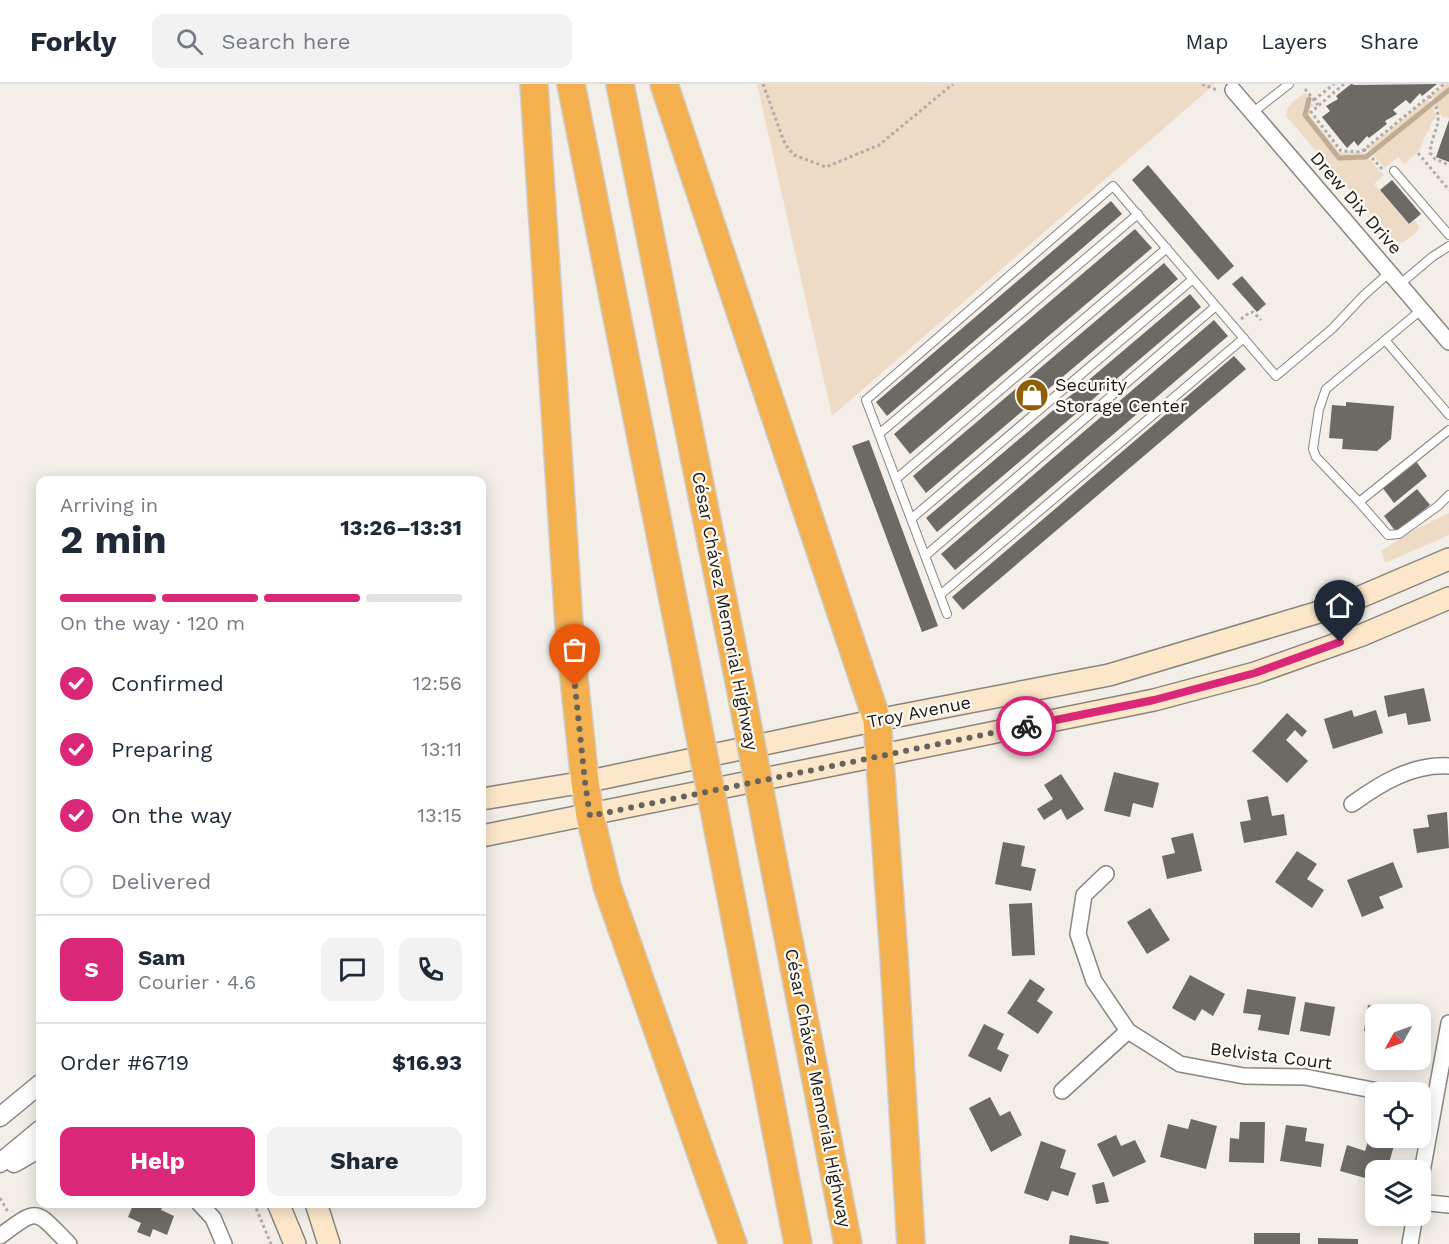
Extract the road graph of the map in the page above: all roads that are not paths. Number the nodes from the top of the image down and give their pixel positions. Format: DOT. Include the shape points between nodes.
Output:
graph roads {
  1 [pos="534,84"];
  2 [pos="571,84"];
  3 [pos="621,84"];
  4 [pos="664,84"];
  5 [pos="1289,84"];
  6 [pos="1233,90"];
  7 [pos="1252,113"];
  8 [pos="1394,171"];
  9 [pos="1138,214"];
  10 [pos="1449,235"];
  11 [pos="1449,246"];
  12 [pos="1167,248"];
  13 [pos="1193,279"];
  14 [pos="1394,279"];
  15 [pos="1216,306"];
  16 [pos="1421,309"];
  17 [pos="1244,338"];
  18 [pos="1385,340"];
  19 [pos="1449,342"];
  20 [pos="1449,415"];
  21 [pos="1449,430"];
  22 [pos="879,434"];
  23 [pos="896,479"];
  24 [pos="1449,495"];
  25 [pos="1359,502"];
  26 [pos="911,519"];
  27 [pos="925,556"];
  28 [pos="1449,559"];
  29 [pos="940,595"];
  30 [pos="1449,598"];
  31 [pos="946,614"];
  32 [pos="877,720"];
  33 [pos="880,757"];
  34 [pos="1449,766"];
  35 [pos="585,782"];
  36 [pos="486,798"];
  37 [pos="1352,804"];
  38 [pos="590,816"];
  39 [pos="486,835"];
  40 [pos="1106,874"];
  41 [pos="1449,1023"];
  42 [pos="1128,1031"];
  43 [pos="1447,1048"];
  44 [pos="36,1086"];
  45 [pos="1365,1089"];
  46 [pos="1431,1090"];
  47 [pos="1062,1091"];
  48 [pos="0,1117"];
  49 [pos="36,1133"];
  50 [pos="36,1150"];
  51 [pos="0,1163"];
  52 [pos="0,1172"];
  53 [pos="1431,1203"];
  54 [pos="1449,1205"];
  55 [pos="204,1208"];
  56 [pos="280,1208"];
  57 [pos="318,1208"];
  58 [pos="1413,1226"];
  59 [pos="0,1236"];
  60 [pos="69,1244"];
  61 [pos="224,1244"];
  62 [pos="295,1244"];
  63 [pos="329,1244"];
  64 [pos="733,1244"];
  65 [pos="798,1244"];
  66 [pos="848,1244"];
  67 [pos="911,1244"];
  68 [pos="1410,1244"];
  1 -- 35 [label="highway" via="570,640"];
  2 -- 65 [label="highway, bridge"];
  3 -- 66 [label="highway, César Chávez Memorial Highway, bridge"];
  4 -- 32 [label="highway"];
  5 -- 7 [label="lane"];
  6 -- 7 [label="street, Drew Dix Drive"];
  7 -- 14 [label="street, Drew Dix Drive"];
  8 -- 10 [label="lane"];
  9 -- 12 [label="lane"];
  9 -- 22 [label="lane"];
  9 -- 22 [label="lane" via="1113,186 866,400"];
  11 -- 14 [label="lane"];
  12 -- 13 [label="lane"];
  12 -- 23 [label="lane"];
  13 -- 15 [label="lane"];
  13 -- 26 [label="lane"];
  14 -- 16 [label="street, Drew Dix Drive"];
  14 -- 17 [label="lane" via="1363,296 1333,328 1276,376"];
  15 -- 17 [label="lane"];
  15 -- 27 [label="lane"];
  16 -- 18 [label="lane"];
  16 -- 19 [label="street, Drew Dix Drive"];
  17 -- 29 [label="lane"];
  18 -- 20 [label="lane"];
  18 -- 25 [label="lane" via="1326,389 1319,409 1313,449 1316,457"];
  21 -- 25 [label="lane"];
  22 -- 23 [label="lane"];
  23 -- 26 [label="lane"];
  24 -- 25 [label="lane" via="1399,534 1388,535"];
  26 -- 27 [label="lane"];
  27 -- 29 [label="lane"];
  28 -- 32 [label="main road, Troy Avenue" via="1339,606 1108,675"];
  29 -- 31 [label="lane"];
  30 -- 33 [label="main road, Troy Avenue" via="1362,635 1255,673 1154,700"];
  32 -- 33 [label="highway"];
  32 -- 35 [label="main road, Troy Avenue"];
  33 -- 38 [label="main road, Troy Avenue"];
  33 -- 67 [label="highway"];
  34 -- 37 [label="street" via="1416,769 1396,776"];
  35 -- 36 [label="main road, Troy Avenue"];
  35 -- 38 [label="highway"];
  38 -- 39 [label="main road, Troy Avenue"];
  38 -- 64 [label="highway" via="607,886"];
  40 -- 42 [label="street, Belvista Court" via="1084,895 1078,934 1094,981"];
  41 -- 43 [label="street"];
  42 -- 45 [label="street, Belvista Court" via="1180,1064 1244,1076 1305,1077"];
  42 -- 47 [label="street"];
  43 -- 46 [label="street"];
  44 -- 48 [label="street"];
  49 -- 51 [label="street"];
  50 -- 52 [label="street"];
  53 -- 54 [label="street"];
  55 -- 61 [label="street" via="213,1218"];
  56 -- 62 [label="main road"];
  57 -- 63 [label="main road"];
  58 -- 68 [label="street"];
  59 -- 60 [label="street" via="34,1215 41,1216"];
}
